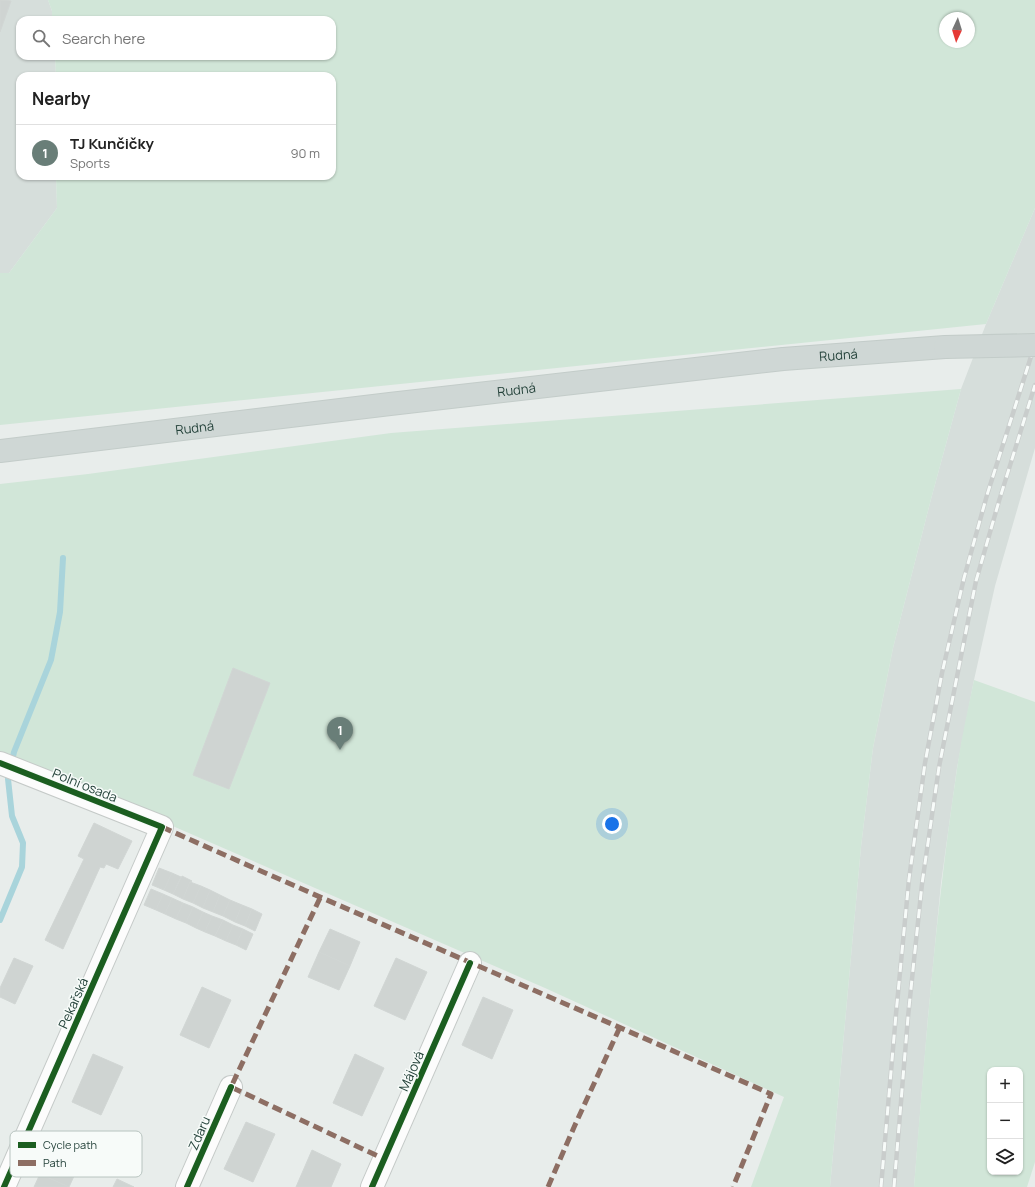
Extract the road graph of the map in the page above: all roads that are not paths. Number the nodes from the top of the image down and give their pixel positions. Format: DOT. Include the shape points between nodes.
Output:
graph roads {
  1 [pos="1035,344"];
  2 [pos="0,451"];
  3 [pos="0,763"];
  4 [pos="162,827"];
  5 [pos="470,963"];
  6 [pos="231,1087"];
  7 [pos="29,1131"];
  8 [pos="10,1173"];
  9 [pos="4,1187"];
  10 [pos="187,1187"];
  11 [pos="372,1187"];
  1 -- 2 [label="main road, Rudná, bridge" via="945,347 767,360"];
  3 -- 4 [label="street, Polní osada"];
  4 -- 7 [label="street, Pekařská"];
  5 -- 11 [label="street, Májová"];
  6 -- 10 [label="street, Zdaru"];
  8 -- 9 [label="street, Pekařská"];
}
